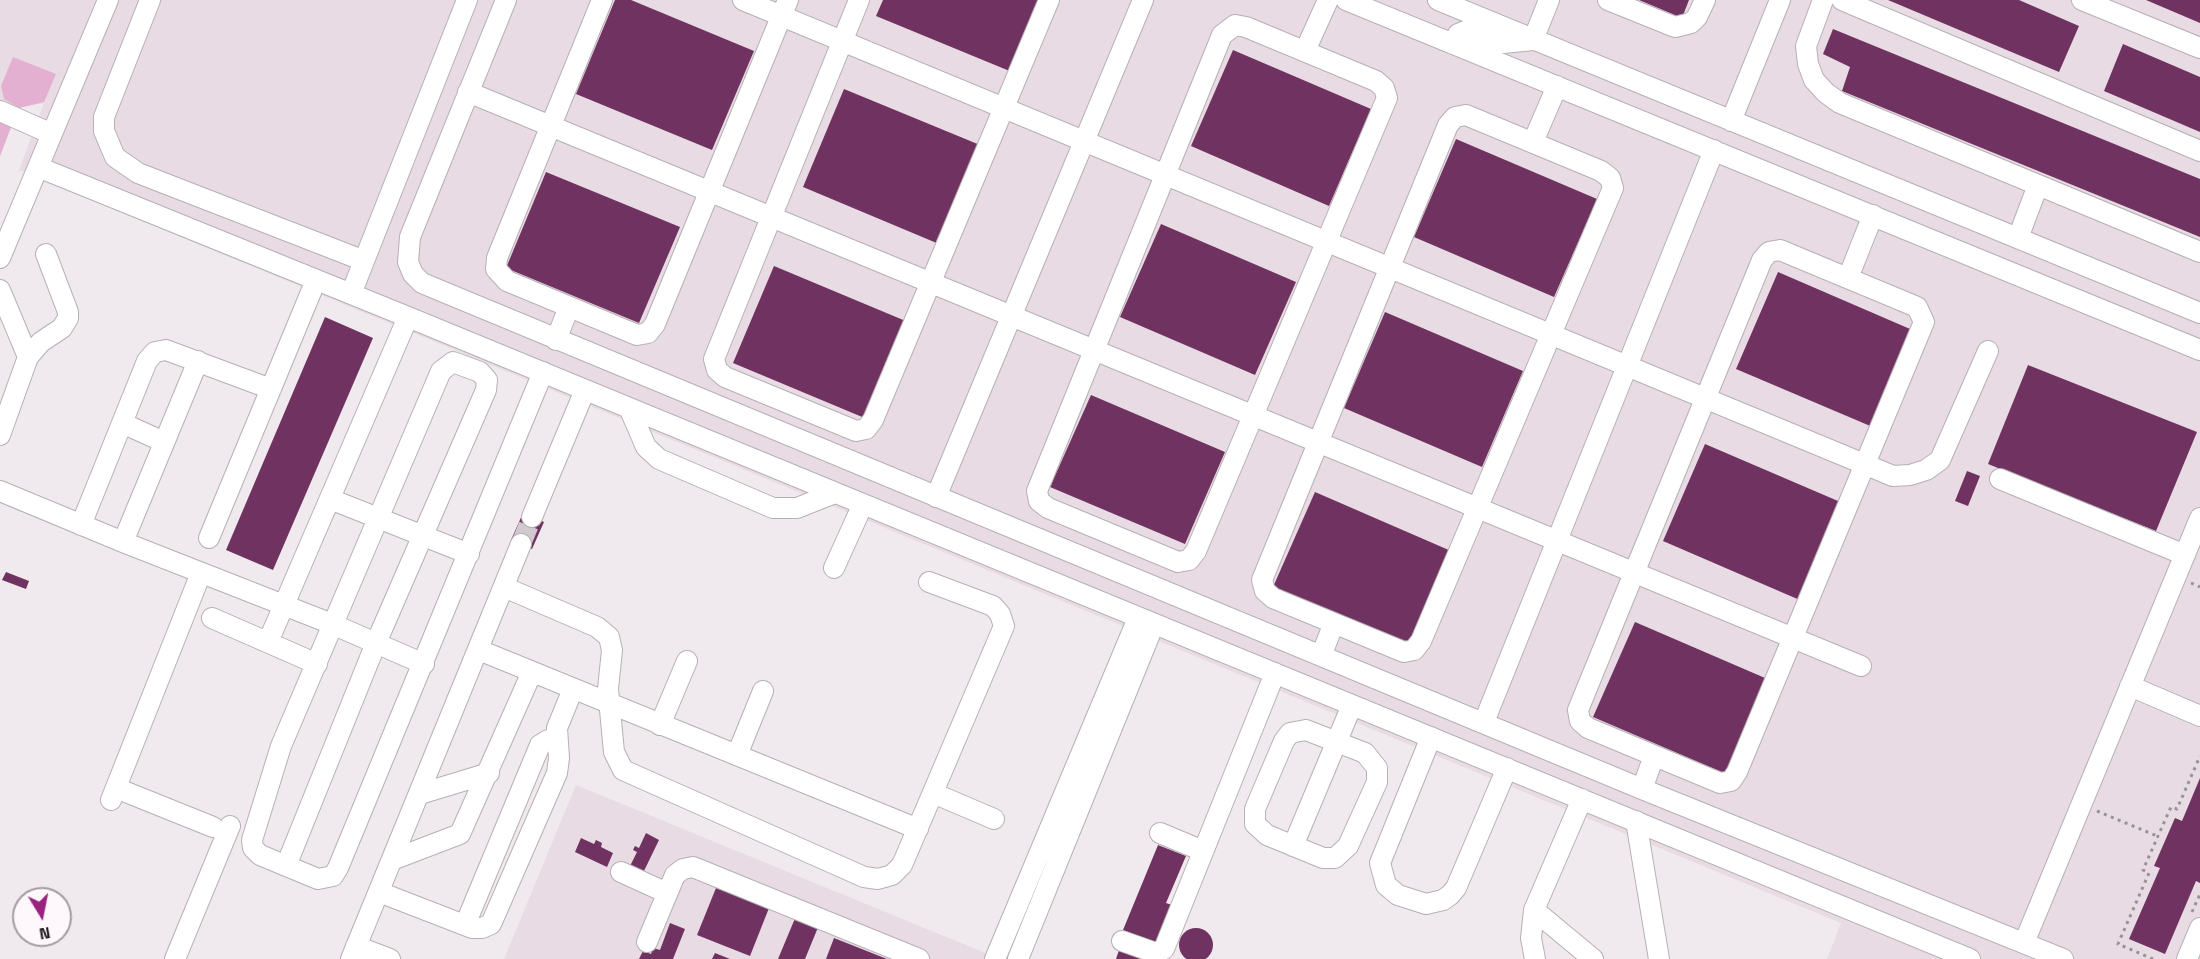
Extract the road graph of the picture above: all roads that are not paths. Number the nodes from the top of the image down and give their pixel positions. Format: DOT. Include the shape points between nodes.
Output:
graph roads {
  1 [pos="108,0"];
  2 [pos="150,0"];
  3 [pos="467,0"];
  4 [pos="506,0"];
  5 [pos="602,0"];
  6 [pos="743,0"];
  7 [pos="859,0"];
  8 [pos="1049,0"];
  9 [pos="1143,0"];
  10 [pos="1328,0"];
  11 [pos="1346,0"];
  12 [pos="1438,0"];
  13 [pos="1549,0"];
  14 [pos="1608,0"];
  15 [pos="1705,0"];
  16 [pos="1780,0"];
  17 [pos="1823,0"];
  18 [pos="1842,0"];
  19 [pos="2082,0"];
  20 [pos="785,8"];
  21 [pos="842,40"];
  22 [pos="1533,40"];
  23 [pos="1453,44"];
  24 [pos="2200,48"];
  25 [pos="1305,51"];
  26 [pos="1557,86"];
  27 [pos="468,92"];
  28 [pos="1004,107"];
  29 [pos="0,111"];
  30 [pos="1731,121"];
  31 [pos="551,125"];
  32 [pos="52,134"];
  33 [pos="1085,140"];
  34 [pos="1533,142"];
  35 [pos="1714,150"];
  36 [pos="2200,151"];
  37 [pos="38,167"];
  38 [pos="1166,174"];
  39 [pos="2038,185"];
  40 [pos="712,192"];
  41 [pos="1873,215"];
  42 [pos="771,216"];
  43 [pos="2018,238"];
  44 [pos="1328,241"];
  45 [pos="2200,252"];
  46 [pos="46,254"];
  47 [pos="0,258"];
  48 [pos="362,260"];
  49 [pos="1390,267"];
  50 [pos="1848,278"];
  51 [pos="316,280"];
  52 [pos="931,282"];
  53 [pos="0,290"];
  54 [pos="351,294"];
  55 [pos="569,307"];
  56 [pos="2200,313"];
  57 [pos="408,316"];
  58 [pos="1013,316"];
  59 [pos="1552,334"];
  60 [pos="556,340"];
  61 [pos="1094,350"];
  62 [pos="2200,350"];
  63 [pos="1988,351"];
  64 [pos="28,357"];
  65 [pos="198,361"];
  66 [pos="1628,366"];
  67 [pos="543,372"];
  68 [pos="271,389"];
  69 [pos="585,390"];
  70 [pos="1705,398"];
  71 [pos="798,409"];
  72 [pos="630,410"];
  73 [pos="1254,415"];
  74 [pos="122,423"];
  75 [pos="0,435"];
  76 [pos="787,435"];
  77 [pos="164,442"];
  78 [pos="1319,442"];
  79 [pos="1865,464"];
  80 [pos="2000,479"];
  81 [pos="0,491"];
  82 [pos="835,493"];
  83 [pos="936,497"];
  84 [pos="330,499"];
  85 [pos="863,504"];
  86 [pos="1478,508"];
  87 [pos="532,517"];
  88 [pos="378,518"];
  89 [pos="2200,518"];
  90 [pos="81,525"];
  91 [pos="1102,531"];
  92 [pos="423,536"];
  93 [pos="209,537"];
  94 [pos="1558,540"];
  95 [pos="123,542"];
  96 [pos="521,544"];
  97 [pos="469,554"];
  98 [pos="2185,555"];
  99 [pos="1090,560"];
  100 [pos="834,568"];
  101 [pos="1634,572"];
  102 [pos="201,573"];
  103 [pos="929,582"];
  104 [pos="504,587"];
  105 [pos="285,604"];
  106 [pos="212,618"];
  107 [pos="1146,621"];
  108 [pos="1334,623"];
  109 [pos="332,624"];
  110 [pos="1793,638"];
  111 [pos="268,642"];
  112 [pos="376,643"];
  113 [pos="479,650"];
  114 [pos="1321,656"];
  115 [pos="687,661"];
  116 [pos="317,664"];
  117 [pos="424,664"];
  118 [pos="1861,666"];
  119 [pos="532,672"];
  120 [pos="1275,673"];
  121 [pos="2130,686"];
  122 [pos="573,688"];
  123 [pos="763,691"];
  124 [pos="609,705"];
  125 [pos="1352,705"];
  126 [pos="2200,716"];
  127 [pos="1484,722"];
  128 [pos="660,725"];
  129 [pos="1431,737"];
  130 [pos="1337,741"];
  131 [pos="557,742"];
  132 [pos="737,755"];
  133 [pos="1654,756"];
  134 [pos="1507,768"];
  135 [pos="489,773"];
  136 [pos="1642,789"];
  137 [pos="933,793"];
  138 [pos="420,794"];
  139 [pos="1582,799"];
  140 [pos="994,819"];
  141 [pos="1636,821"];
  142 [pos="918,829"];
  143 [pos="1160,833"];
  144 [pos="502,838"];
  145 [pos="1293,846"];
  146 [pos="525,848"];
  147 [pos="1050,851"];
  148 [pos="1203,851"];
  149 [pos="392,860"];
  150 [pos="286,866"];
  151 [pos="621,872"];
  152 [pos="379,892"];
  153 [pos="667,893"];
  154 [pos="1534,910"];
  155 [pos="465,925"];
  156 [pos="2200,928"];
  157 [pos="1122,941"];
  158 [pos="647,942"];
  159 [pos="2024,943"];
  160 [pos="354,952"];
  161 [pos="175,959"];
  162 [pos="390,959"];
  163 [pos="919,959"];
  164 [pos="995,959"];
  165 [pos="1018,959"];
  166 [pos="1535,959"];
  167 [pos="1593,959"];
  168 [pos="1659,959"];
  169 [pos="1970,959"];
  170 [pos="2063,959"];
  171 [pos="2187,959"];
  1 -- 32 [label="street"];
  2 -- 48 [label="street" via="104,117 104,131 114,157 138,173"];
  3 -- 48 [label="street"];
  4 -- 27 [label="street"];
  5 -- 31 [label="street"];
  6 -- 20 [label="street"];
  7 -- 21 [label="street"];
  8 -- 28 [label="street"];
  9 -- 33 [label="street"];
  10 -- 25 [label="street"];
  11 -- 23 [label="street"];
  12 -- 22 [label="street"];
  13 -- 22 [label="street"];
  14 -- 15 [label="street" via="1675,27 1697,17"];
  16 -- 30 [label="street"];
  17 -- 39 [label="street" via="1806,46 1811,72 1826,93"];
  18 -- 36 [label="street"];
  19 -- 24 [label="street"];
  20 -- 21 [label="street"];
  20 -- 40 [label="street"];
  21 -- 28 [label="street"];
  21 -- 42 [label="street"];
  22 -- 23 [label="street" via="1503,43 1468,30 1458,34"];
  22 -- 30 [label="street"];
  23 -- 26 [label="street"];
  25 -- 38 [label="street" via="1240,25 1225,31"];
  25 -- 44 [label="street" via="1380,84 1387,98"];
  26 -- 34 [label="street"];
  26 -- 35 [label="street"];
  27 -- 31 [label="street"];
  27 -- 60 [label="street" via="410,237 408,262 413,274 434,289"];
  28 -- 33 [label="street"];
  28 -- 52 [label="street"];
  29 -- 32 [label="street"];
  30 -- 43 [label="street"];
  31 -- 40 [label="street"];
  31 -- 55 [label="street" via="496,269 507,281"];
  32 -- 37 [label="street"];
  33 -- 38 [label="street"];
  33 -- 58 [label="street"];
  34 -- 49 [label="street" via="1466,115 1451,120"];
  34 -- 59 [label="street" via="1606,174 1613,188"];
  35 -- 41 [label="street"];
  35 -- 66 [label="street"];
  37 -- 47 [label="street"];
  37 -- 51 [label="street"];
  38 -- 44 [label="street"];
  38 -- 61 [label="street"];
  39 -- 43 [label="street"];
  39 -- 45 [label="street"];
  40 -- 42 [label="street"];
  40 -- 55 [label="street" via="648,333 632,334"];
  41 -- 50 [label="street"];
  41 -- 62 [label="street"];
  42 -- 52 [label="street"];
  42 -- 71 [label="street" via="714,365 725,377"];
  43 -- 56 [label="street"];
  44 -- 49 [label="street"];
  44 -- 73 [label="street"];
  46 -- 64 [label="street" via="68,318"];
  48 -- 54 [label="street"];
  49 -- 59 [label="street"];
  49 -- 78 [label="street"];
  50 -- 70 [label="street" via="1780,250 1769,252 1762,260"];
  50 -- 79 [label="street" via="1917,308 1923,316 1922,327"];
  51 -- 54 [label="street"];
  51 -- 68 [label="street"];
  52 -- 58 [label="street"];
  52 -- 71 [label="street" via="870,425 856,431"];
  53 -- 64 [label="street"];
  54 -- 57 [label="street"];
  55 -- 60 [label="street"];
  57 -- 67 [label="street"];
  57 -- 84 [label="street"];
  58 -- 61 [label="street"];
  58 -- 83 [label="street"];
  59 -- 66 [label="street"];
  59 -- 86 [label="street"];
  60 -- 76 [label="street"];
  61 -- 73 [label="street"];
  61 -- 91 [label="street" via="1037,491 1043,505"];
  63 -- 79 [label="street" via="1940,460 1926,470 1893,476"];
  64 -- 75 [label="street"];
  65 -- 68 [label="street"];
  65 -- 74 [label="street" via="166,350 155,352 147,361"];
  65 -- 77 [label="street"];
  66 -- 70 [label="street"];
  66 -- 94 [label="street"];
  67 -- 69 [label="street"];
  67 -- 97 [label="street"];
  68 -- 93 [label="street"];
  69 -- 72 [label="street"];
  69 -- 87 [label="street"];
  70 -- 79 [label="street"];
  70 -- 101 [label="street"];
  71 -- 76 [label="street"];
  72 -- 82 [label="street"];
  72 -- 82 [label="street" via="646,447 658,459 773,508 797,508"];
  73 -- 78 [label="street"];
  73 -- 91 [label="street" via="1189,560 1173,561"];
  74 -- 77 [label="street"];
  74 -- 90 [label="street"];
  76 -- 83 [label="street"];
  77 -- 95 [label="street"];
  78 -- 86 [label="street"];
  78 -- 108 [label="street" via="1264,575 1263,586 1273,598"];
  79 -- 110 [label="street"];
  80 -- 98 [label="street"];
  81 -- 90 [label="street"];
  82 -- 85 [label="street"];
  83 -- 99 [label="street"];
  84 -- 88 [label="street"];
  84 -- 105 [label="street"];
  85 -- 100 [label="street"];
  85 -- 107 [label="street"];
  86 -- 94 [label="street"];
  86 -- 108 [label="street" via="1414,650 1398,650"];
  88 -- 92 [label="street"];
  88 -- 92 [label="street" via="441,371 449,363 457,363 480,372 488,385"];
  88 -- 109 [label="street"];
  89 -- 98 [label="street"];
  90 -- 95 [label="street"];
  91 -- 99 [label="street"];
  92 -- 97 [label="street"];
  92 -- 112 [label="street"];
  94 -- 101 [label="street"];
  94 -- 127 [label="street"];
  95 -- 102 [label="street"];
  96 -- 104 [label="street"];
  97 -- 117 [label="street"];
  98 -- 121 [label="street"];
  99 -- 114 [label="street"];
  101 -- 110 [label="street"];
  101 -- 133 [label="street" via="1579,705 1578,716 1588,728"];
  102 -- 105 [label="street"];
  102 -- 161 [label="street" via="114,794 221,826"];
  103 -- 137 [label="street" via="993,606 1004,626"];
  104 -- 113 [label="street"];
  104 -- 124 [label="street" via="605,631 612,650"];
  105 -- 109 [label="street"];
  105 -- 111 [label="street"];
  106 -- 111 [label="street"];
  107 -- 120 [label="street"];
  107 -- 147 [label="street"];
  108 -- 114 [label="street"];
  109 -- 112 [label="street"];
  109 -- 116 [label="street"];
  110 -- 118 [label="street"];
  110 -- 133 [label="street" via="1731,780 1715,782"];
  111 -- 116 [label="street"];
  112 -- 117 [label="street"];
  112 -- 150 [label="street"];
  113 -- 119 [label="street"];
  113 -- 138 [label="street"];
  114 -- 127 [label="street"];
  115 -- 128 [label="street"];
  116 -- 150 [label="street" via="273,767 252,840 256,852"];
  117 -- 150 [label="street" via="336,872 328,879 318,879"];
  119 -- 122 [label="street"];
  119 -- 135 [label="street"];
  120 -- 125 [label="street"];
  120 -- 148 [label="street"];
  121 -- 126 [label="street"];
  121 -- 159 [label="street"];
  122 -- 124 [label="street"];
  122 -- 131 [label="street" via="558,723"];
  123 -- 132 [label="street"];
  124 -- 128 [label="street"];
  124 -- 142 [label="street" via="614,752 623,770 864,877 878,879 898,870"];
  125 -- 129 [label="street"];
  125 -- 130 [label="street"];
  127 -- 136 [label="street"];
  128 -- 132 [label="street"];
  129 -- 134 [label="street"];
  129 -- 134 [label="street" via="1380,863 1386,885 1398,895 1426,904 1450,895"];
  130 -- 145 [label="street"];
  130 -- 145 [label="street" via="1306,730 1290,733 1255,809 1255,824 1262,832"];
  130 -- 145 [label="street" via="1370,757 1377,768 1377,782 1341,855 1323,858"];
  131 -- 144 [label="street" via="548,740 540,745"];
  131 -- 146 [label="street" via="557,773"];
  132 -- 142 [label="street"];
  133 -- 136 [label="street"];
  134 -- 139 [label="street"];
  135 -- 138 [label="street"];
  135 -- 149 [label="street" via="460,834"];
  136 -- 159 [label="street"];
  137 -- 140 [label="street"];
  137 -- 142 [label="street"];
  138 -- 149 [label="street"];
  139 -- 141 [label="street"];
  139 -- 154 [label="street"];
  141 -- 168 [label="street"];
  141 -- 169 [label="street"];
  143 -- 148 [label="street"];
  144 -- 146 [label="street"];
  144 -- 155 [label="street"];
  146 -- 155 [label="street" via="494,920 482,928"];
  147 -- 164 [label="street"];
  147 -- 165 [label="street"];
  148 -- 157 [label="street" via="1162,952"];
  149 -- 152 [label="street"];
  151 -- 153 [label="street"];
  152 -- 155 [label="street"];
  152 -- 160 [label="street"];
  153 -- 158 [label="street"];
  153 -- 163 [label="street" via="678,871 698,868"];
  154 -- 166 [label="street" via="1531,938"];
  154 -- 167 [label="street"];
  156 -- 171 [label="street"];
  159 -- 170 [label="street"];
  160 -- 162 [label="street"];
}
